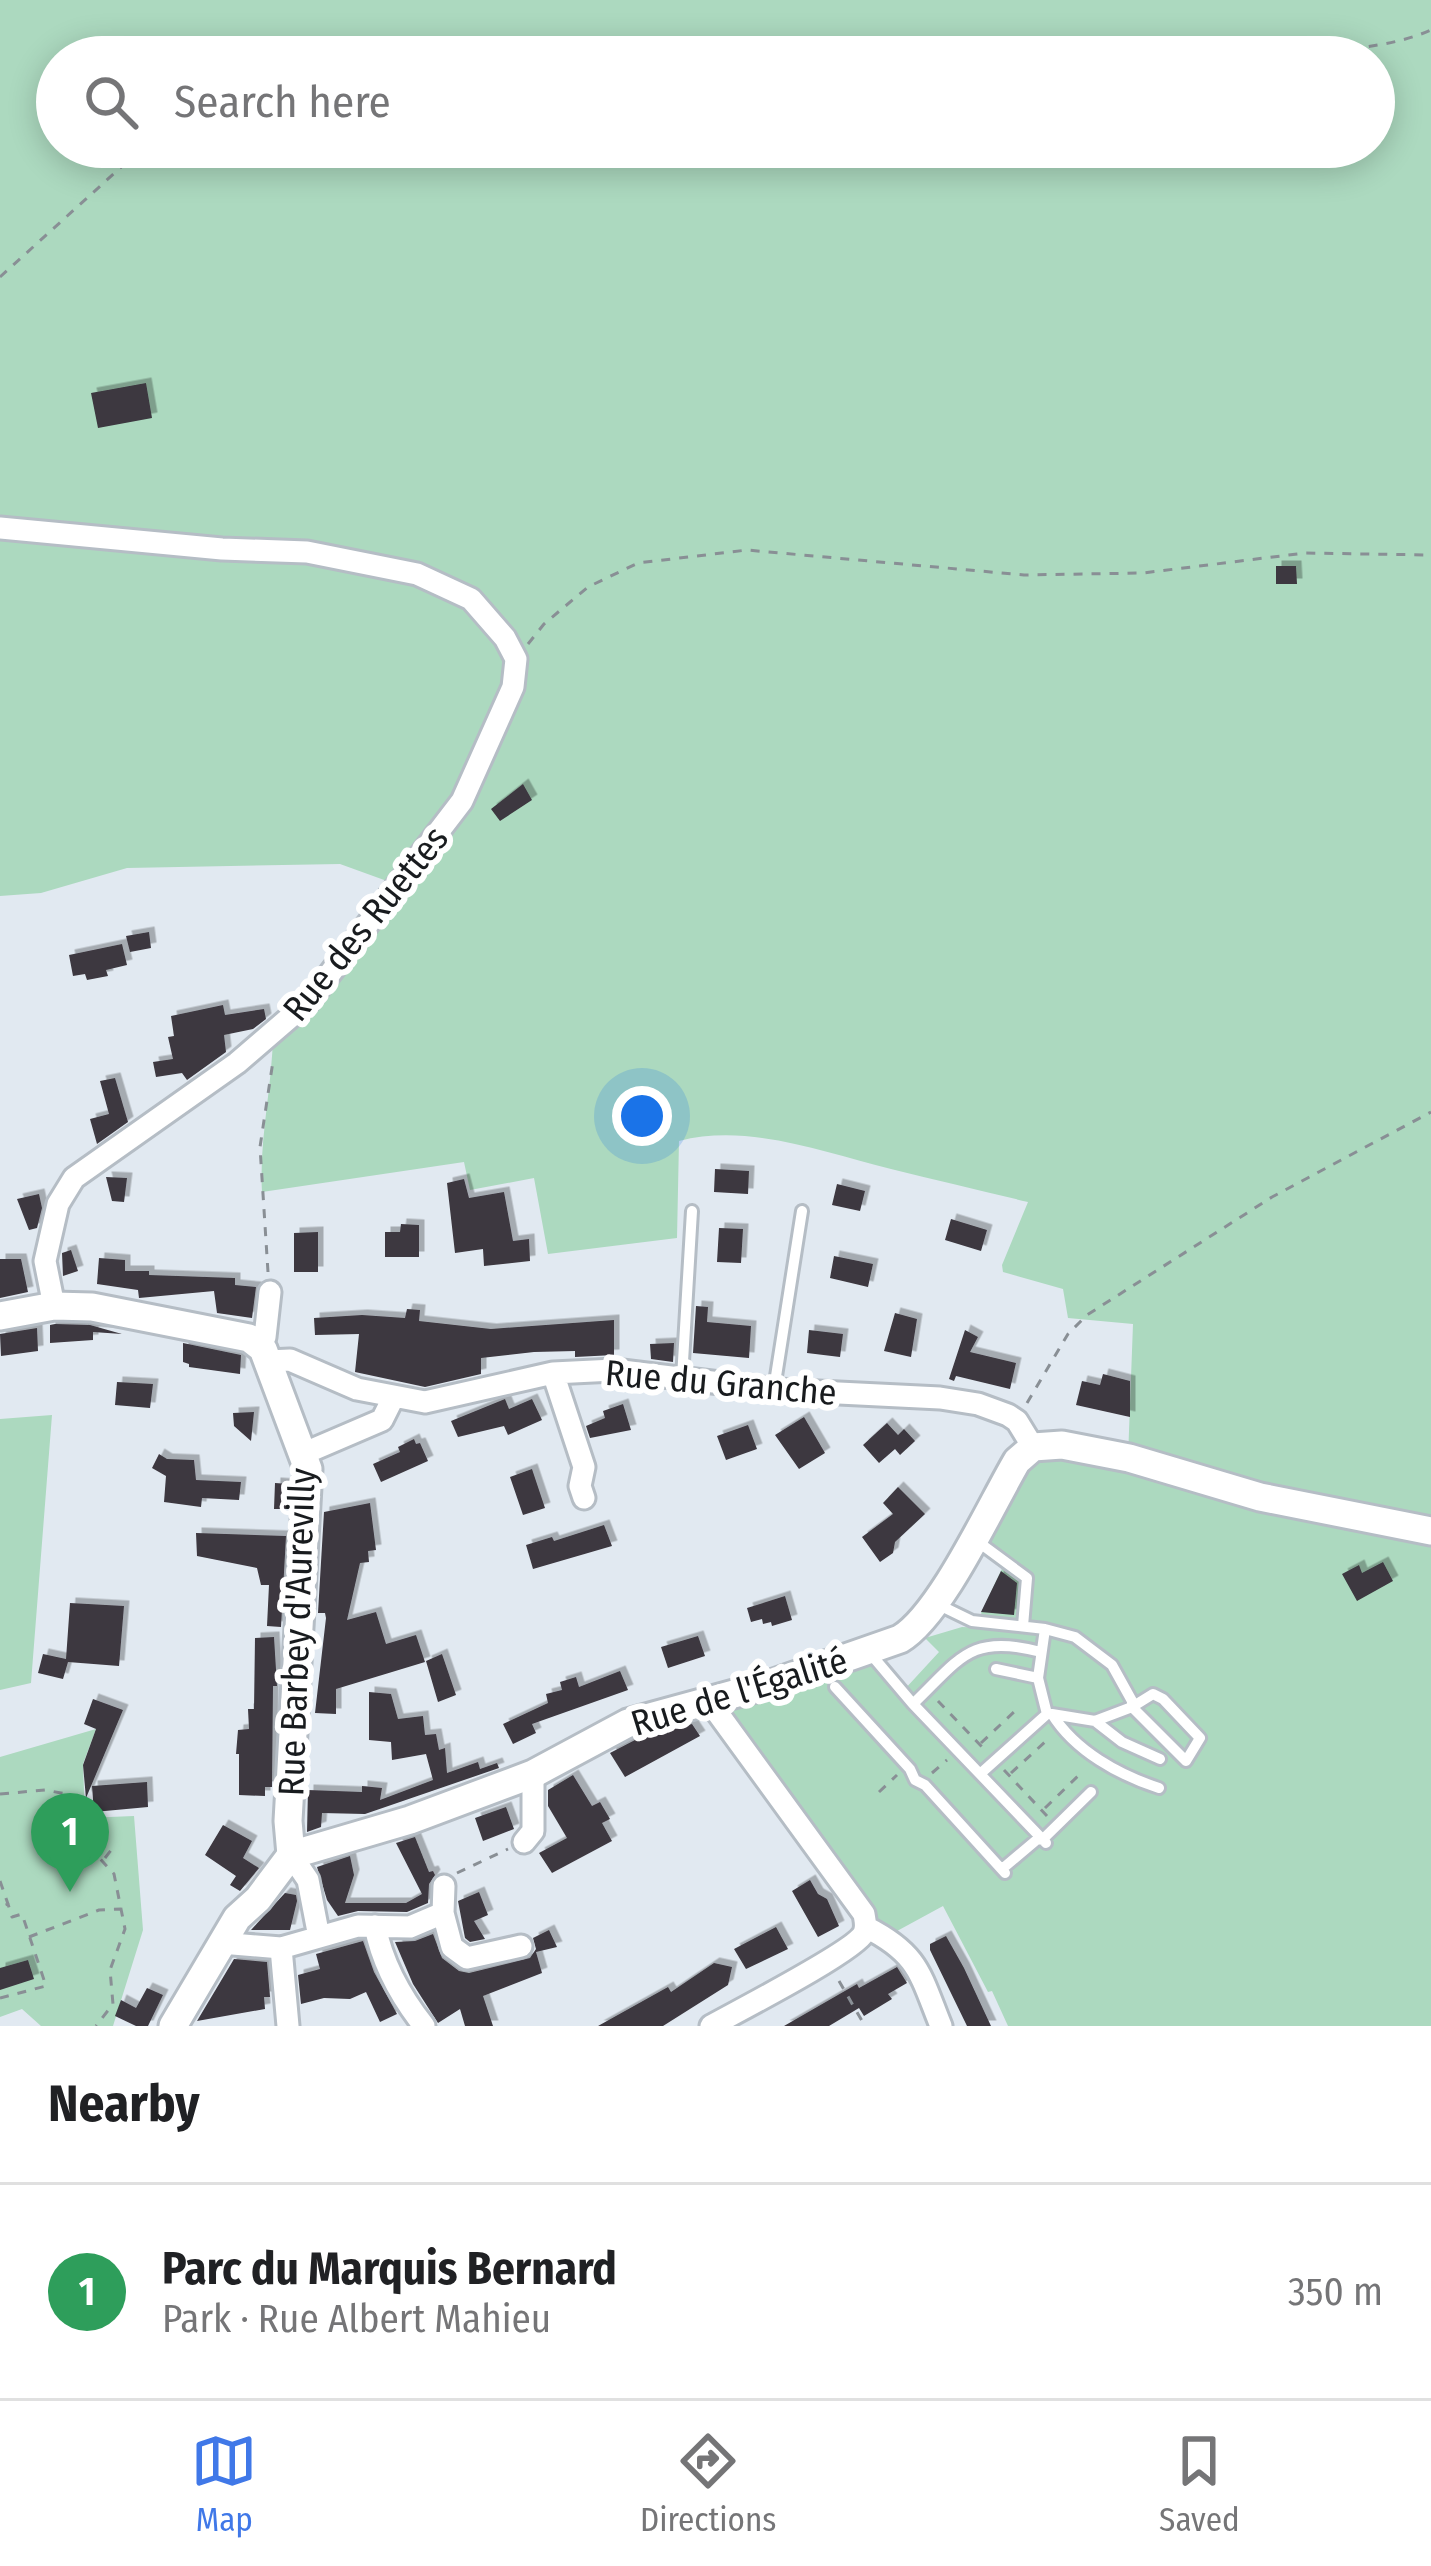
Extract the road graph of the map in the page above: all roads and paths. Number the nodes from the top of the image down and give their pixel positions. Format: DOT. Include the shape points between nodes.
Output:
graph roads {
  1 [pos="1431,30"];
  2 [pos="1395,43"];
  3 [pos="120,168"];
  4 [pos="0,277"];
  5 [pos="0,528"];
  6 [pos="1431,555"];
  7 [pos="516,659"];
  8 [pos="273,1036"];
  9 [pos="1431,1112"];
  10 [pos="692,1211"];
  11 [pos="802,1211"];
  12 [pos="270,1292"];
  13 [pos="54,1306"];
  14 [pos="0,1316"];
  15 [pos="264,1354"];
  16 [pos="553,1373"];
  17 [pos="682,1378"];
  18 [pos="774,1390"];
  19 [pos="393,1398"];
  20 [pos="1017,1421"];
  21 [pos="1033,1447"];
  22 [pos="305,1453"];
  23 [pos="584,1498"];
  24 [pos="1431,1531"];
  25 [pos="974,1539"];
  26 [pos="934,1603"];
  27 [pos="1023,1626"];
  28 [pos="1045,1628"];
  29 [pos="869,1652"];
  30 [pos="1041,1652"];
  31 [pos="996,1670"];
  32 [pos="1038,1678"];
  33 [pos="835,1687"];
  34 [pos="709,1701"];
  35 [pos="913,1705"];
  36 [pos="1132,1707"];
  37 [pos="1015,1711"];
  38 [pos="1050,1714"];
  39 [pos="1095,1721"];
  40 [pos="1045,1742"];
  41 [pos="980,1744"];
  42 [pos="957,1750"];
  43 [pos="1160,1759"];
  44 [pos="909,1767"];
  45 [pos="533,1774"];
  46 [pos="980,1774"];
  47 [pos="1009,1775"];
  48 [pos="1078,1776"];
  49 [pos="926,1782"];
  50 [pos="1160,1788"];
  51 [pos="879,1792"];
  52 [pos="1091,1792"];
  53 [pos="0,1794"];
  54 [pos="1042,1810"];
  55 [pos="1043,1840"];
  56 [pos="524,1842"];
  57 [pos="112,1849"];
  58 [pos="291,1855"];
  59 [pos="104,1859"];
  60 [pos="0,1881"];
  61 [pos="443,1886"];
  62 [pos="8,1904"];
  63 [pos="0,1907"];
  64 [pos="123,1910"];
  65 [pos="443,1913"];
  66 [pos="375,1926"];
  67 [pos="866,1927"];
  68 [pos="29,1936"];
  69 [pos="319,1937"];
  70 [pos="220,1943"];
  71 [pos="521,1946"];
  72 [pos="280,1948"];
  73 [pos="827,1960"];
  74 [pos="0,1998"];
  75 [pos="96,2026"];
  76 [pos="173,2026"];
  77 [pos="288,2026"];
  78 [pos="424,2026"];
  79 [pos="711,2026"];
  80 [pos="865,2026"];
  81 [pos="941,2026"];
  1 -- 2 [label="path"];
  3 -- 4 [label="path"];
  5 -- 7 [label="street" via="307,552 417,574 471,599"];
  6 -- 7 [label="path" via="1305,553 1143,573 1024,575 747,550 638,563 588,587"];
  7 -- 8 [label="street, Rue des Ruettes" via="513,687 462,801 310,1000"];
  8 -- 12 [label="path" via="260,1147"];
  8 -- 13 [label="street, Rue des Ruettes" via="74,1178 58,1204 45,1261"];
  9 -- 20 [label="path" via="1272,1196 1087,1315"];
  10 -- 17 [label="lane"];
  11 -- 18 [label="lane"];
  12 -- 15 [label="street"];
  13 -- 14 [label="street"];
  13 -- 15 [label="street" via="249,1337"];
  15 -- 19 [label="street, Rue du Granche"];
  15 -- 22 [label="street, Rue Barbey d'Aurevilly"];
  16 -- 17 [label="street, Rue du Granche"];
  16 -- 19 [label="street, Rue du Granche" via="431,1402"];
  16 -- 23 [label="street" via="584,1467"];
  17 -- 18 [label="street, Rue du Granche"];
  18 -- 20 [label="street, Rue du Granche" via="940,1398"];
  19 -- 22 [label="street" via="382,1420"];
  20 -- 21 [label="street"];
  21 -- 24 [label="street" via="1106,1453 1259,1497"];
  21 -- 25 [label="street, Rue de l'Égalité"];
  22 -- 58 [label="street, Rue Barbey d'Aurevilly"];
  25 -- 26 [label="street, Rue de l'Égalité"];
  25 -- 27 [label="lane" via="1027,1578"];
  26 -- 27 [label="lane" via="972,1621"];
  26 -- 29 [label="street, Rue de l'Égalité" via="908,1635"];
  27 -- 28 [label="lane"];
  28 -- 30 [label="lane"];
  28 -- 36 [label="lane" via="1099,1652 1126,1685"];
  29 -- 34 [label="street, Rue de l'Égalité"];
  29 -- 35 [label="lane"];
  30 -- 32 [label="lane"];
  30 -- 35 [label="lane" via="974,1648"];
  31 -- 32 [label="lane"];
  32 -- 38 [label="lane"];
  33 -- 44 [label="lane"];
  34 -- 45 [label="street, Rue de l'Égalité" via="628,1723"];
  34 -- 67 [label="street"];
  35 -- 42 [label="lane"];
  36 -- 36 [label="lane" via="1168,1747 1186,1761 1200,1738 1160,1696"];
  36 -- 39 [label="lane"];
  37 -- 41 [label="path"];
  38 -- 39 [label="lane"];
  38 -- 46 [label="lane"];
  38 -- 50 [label="lane" via="1106,1763"];
  39 -- 43 [label="lane"];
  40 -- 47 [label="path"];
  42 -- 46 [label="lane"];
  42 -- 49 [label="path"];
  44 -- 49 [label="lane" via="914,1780"];
  44 -- 51 [label="path"];
  45 -- 56 [label="street" via="533,1831"];
  45 -- 58 [label="street, Rue de l'Égalité"];
  46 -- 55 [label="lane"];
  48 -- 54 [label="path"];
  49 -- 55 [label="lane" via="1004,1871"];
  52 -- 55 [label="lane"];
  53 -- 59 [label="path" via="66,1793 82,1839"];
  56 -- 61 [label="path"];
  57 -- 59 [label="path"];
  58 -- 69 [label="street" via="308,1880"];
  58 -- 70 [label="street"];
  59 -- 64 [label="path"];
  60 -- 62 [label="path"];
  61 -- 65 [label="street"];
  62 -- 63 [label="path"];
  62 -- 68 [label="path" via="12,1917 22,1914"];
  64 -- 68 [label="path"];
  64 -- 75 [label="path" via="122,1944 110,1970 113,2004"];
  65 -- 66 [label="street" via="410,1927"];
  65 -- 71 [label="street" via="452,1947 467,1958"];
  66 -- 69 [label="street"];
  66 -- 78 [label="street" via="379,1948"];
  67 -- 73 [label="street"];
  67 -- 81 [label="street" via="904,1949"];
  68 -- 74 [label="path" via="46,1986"];
  69 -- 72 [label="street"];
  70 -- 72 [label="street"];
  70 -- 76 [label="street"];
  72 -- 77 [label="street"];
  73 -- 79 [label="street"];
  73 -- 80 [label="path"];
}
